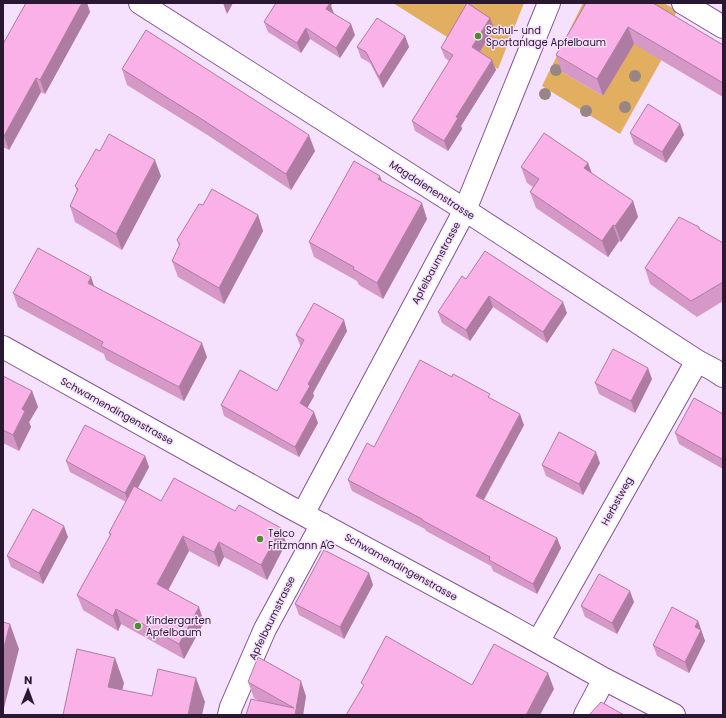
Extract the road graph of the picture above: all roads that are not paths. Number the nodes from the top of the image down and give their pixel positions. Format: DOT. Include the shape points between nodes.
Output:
graph roads {
  1 [pos="140,3"];
  2 [pos="550,3"];
  3 [pos="683,3"];
  4 [pos="723,26"];
  5 [pos="465,210"];
  6 [pos="3,347"];
  7 [pos="714,366"];
  8 [pos="303,514"];
  9 [pos="322,524"];
  10 [pos="538,642"];
  11 [pos="604,679"];
  12 [pos="229,715"];
  13 [pos="585,715"];
  14 [pos="674,715"];
  1 -- 5 [label="street, Magdalenenstrasse"];
  2 -- 5 [label="street, Apfelbaumstrasse"];
  3 -- 4 [label="street"];
  5 -- 7 [label="street, Magdalenenstrasse"];
  5 -- 8 [label="street, Apfelbaumstrasse"];
  6 -- 8 [label="street, Schwamendingenstrasse"];
  7 -- 10 [label="street, Herbstweg"];
  8 -- 9 [label="street, Schwamendingenstrasse"];
  9 -- 10 [label="street, Schwamendingenstrasse"];
  9 -- 12 [label="street, Apfelbaumstrasse" via="265,629"];
  10 -- 11 [label="street, Schwamendingenstrasse"];
  11 -- 13 [label="street"];
  11 -- 14 [label="street, Schwamendingenstrasse"];
}
